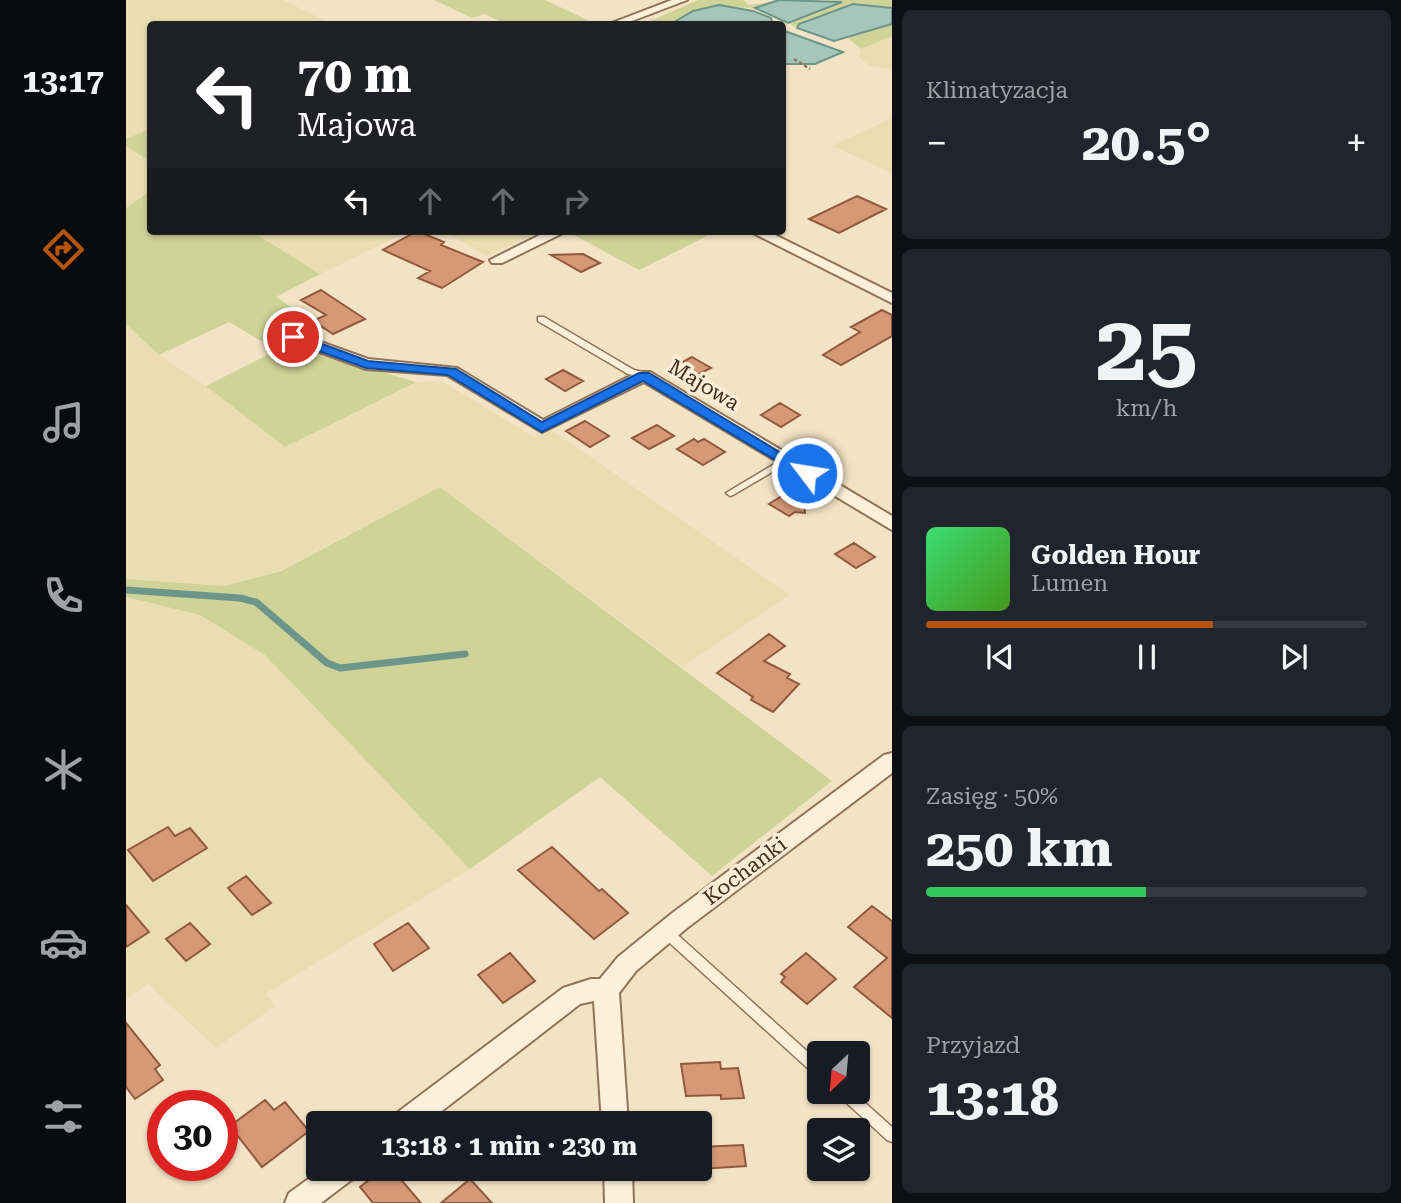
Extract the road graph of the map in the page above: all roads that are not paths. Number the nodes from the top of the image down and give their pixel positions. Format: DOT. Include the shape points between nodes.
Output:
graph roads {
  1 [pos="682,0"];
  2 [pos="623,21"];
  3 [pos="551,235"];
  4 [pos="764,235"];
  5 [pos="497,260"];
  6 [pos="892,299"];
  7 [pos="541,318"];
  8 [pos="293,337"];
  9 [pos="644,375"];
  10 [pos="786,460"];
  11 [pos="730,494"];
  12 [pos="892,524"];
  13 [pos="892,761"];
  14 [pos="666,932"];
  15 [pos="607,990"];
  16 [pos="807,1059"];
  17 [pos="857,1104"];
  18 [pos="420,1111"];
  19 [pos="614,1111"];
  20 [pos="892,1136"];
  21 [pos="328,1181"];
  22 [pos="619,1181"];
  23 [pos="299,1203"];
  24 [pos="620,1203"];
  1 -- 2 [label="street"];
  3 -- 5 [label="street"];
  4 -- 6 [label="street"];
  7 -- 9 [label="lane" via="631,372"];
  8 -- 9 [label="street, Majowa" via="366,364 451,371 542,427"];
  9 -- 10 [label="street, Majowa"];
  10 -- 11 [label="lane"];
  10 -- 12 [label="street, Majowa"];
  13 -- 14 [label="street, Kochanki"];
  14 -- 15 [label="street, Kochanki" via="627,964"];
  14 -- 16 [label="lane"];
  15 -- 18 [label="street" via="572,996"];
  15 -- 19 [label="street"];
  17 -- 20 [label="lane"];
  21 -- 23 [label="street"];
  22 -- 24 [label="street"];
}
